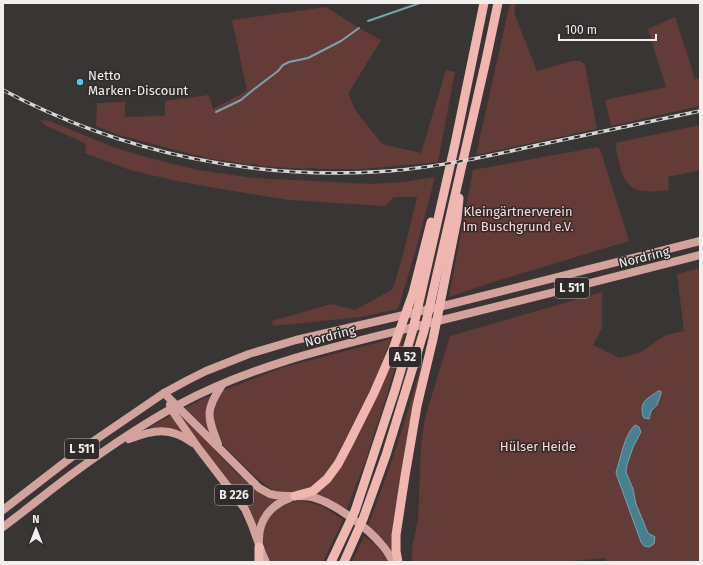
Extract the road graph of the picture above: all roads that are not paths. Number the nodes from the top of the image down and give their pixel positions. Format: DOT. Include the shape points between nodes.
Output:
graph roads {
  1 [pos="484,3"];
  2 [pos="498,3"];
  3 [pos="455,144"];
  4 [pos="464,157"];
  5 [pos="700,241"];
  6 [pos="700,255"];
  7 [pos="222,385"];
  8 [pos="164,393"];
  9 [pos="174,407"];
  10 [pos="116,443"];
  11 [pos="199,449"];
  12 [pos="220,449"];
  13 [pos="295,496"];
  14 [pos="3,510"];
  15 [pos="3,527"];
  16 [pos="259,547"];
  17 [pos="259,562"];
  18 [pos="266,562"];
  19 [pos="331,562"];
  20 [pos="344,562"];
  21 [pos="393,562"];
  22 [pos="398,562"];
  1 -- 3 [label="highway, A 52"];
  2 -- 4 [label="highway, A 52"];
  3 -- 13 [label="highway" via="440,186 413,293 374,393 338,464 327,479 313,491"];
  3 -- 19 [label="highway, A 52" via="414,329 355,511"];
  4 -- 20 [label="highway, A 52" via="424,331 406,393 366,512"];
  4 -- 22 [label="highway" via="457,219 417,406 405,476 396,535"];
  5 -- 8 [label="main road, Nordring / L 511" via="296,340 249,354 206,371"];
  6 -- 7 [label="main road, Nordring / L 511" via="337,346 270,366"];
  7 -- 9 [label="main road, Nordring / L 511"];
  7 -- 12 [label="main road" via="211,403 209,412"];
  8 -- 9 [label="main road, B 226"];
  8 -- 14 [label="main road, Nordring / L 511" via="82,449"];
  9 -- 10 [label="main road, Nordring / L 511"];
  9 -- 11 [label="main road, B 226"];
  9 -- 12 [label="main road, B 226"];
  10 -- 11 [label="main road" via="146,433 164,431 182,436"];
  10 -- 15 [label="main road, Nordring / L 511"];
  11 -- 16 [label="main road, B 226" via="245,509"];
  12 -- 13 [label="main road, B 226" via="261,489 275,495"];
  13 -- 16 [label="main road" via="279,502 267,514 261,526"];
  13 -- 21 [label="main road, B 226" via="312,497 343,512 381,543"];
  16 -- 17 [label="highway"];
  16 -- 18 [label="main road, B 226"];
}
